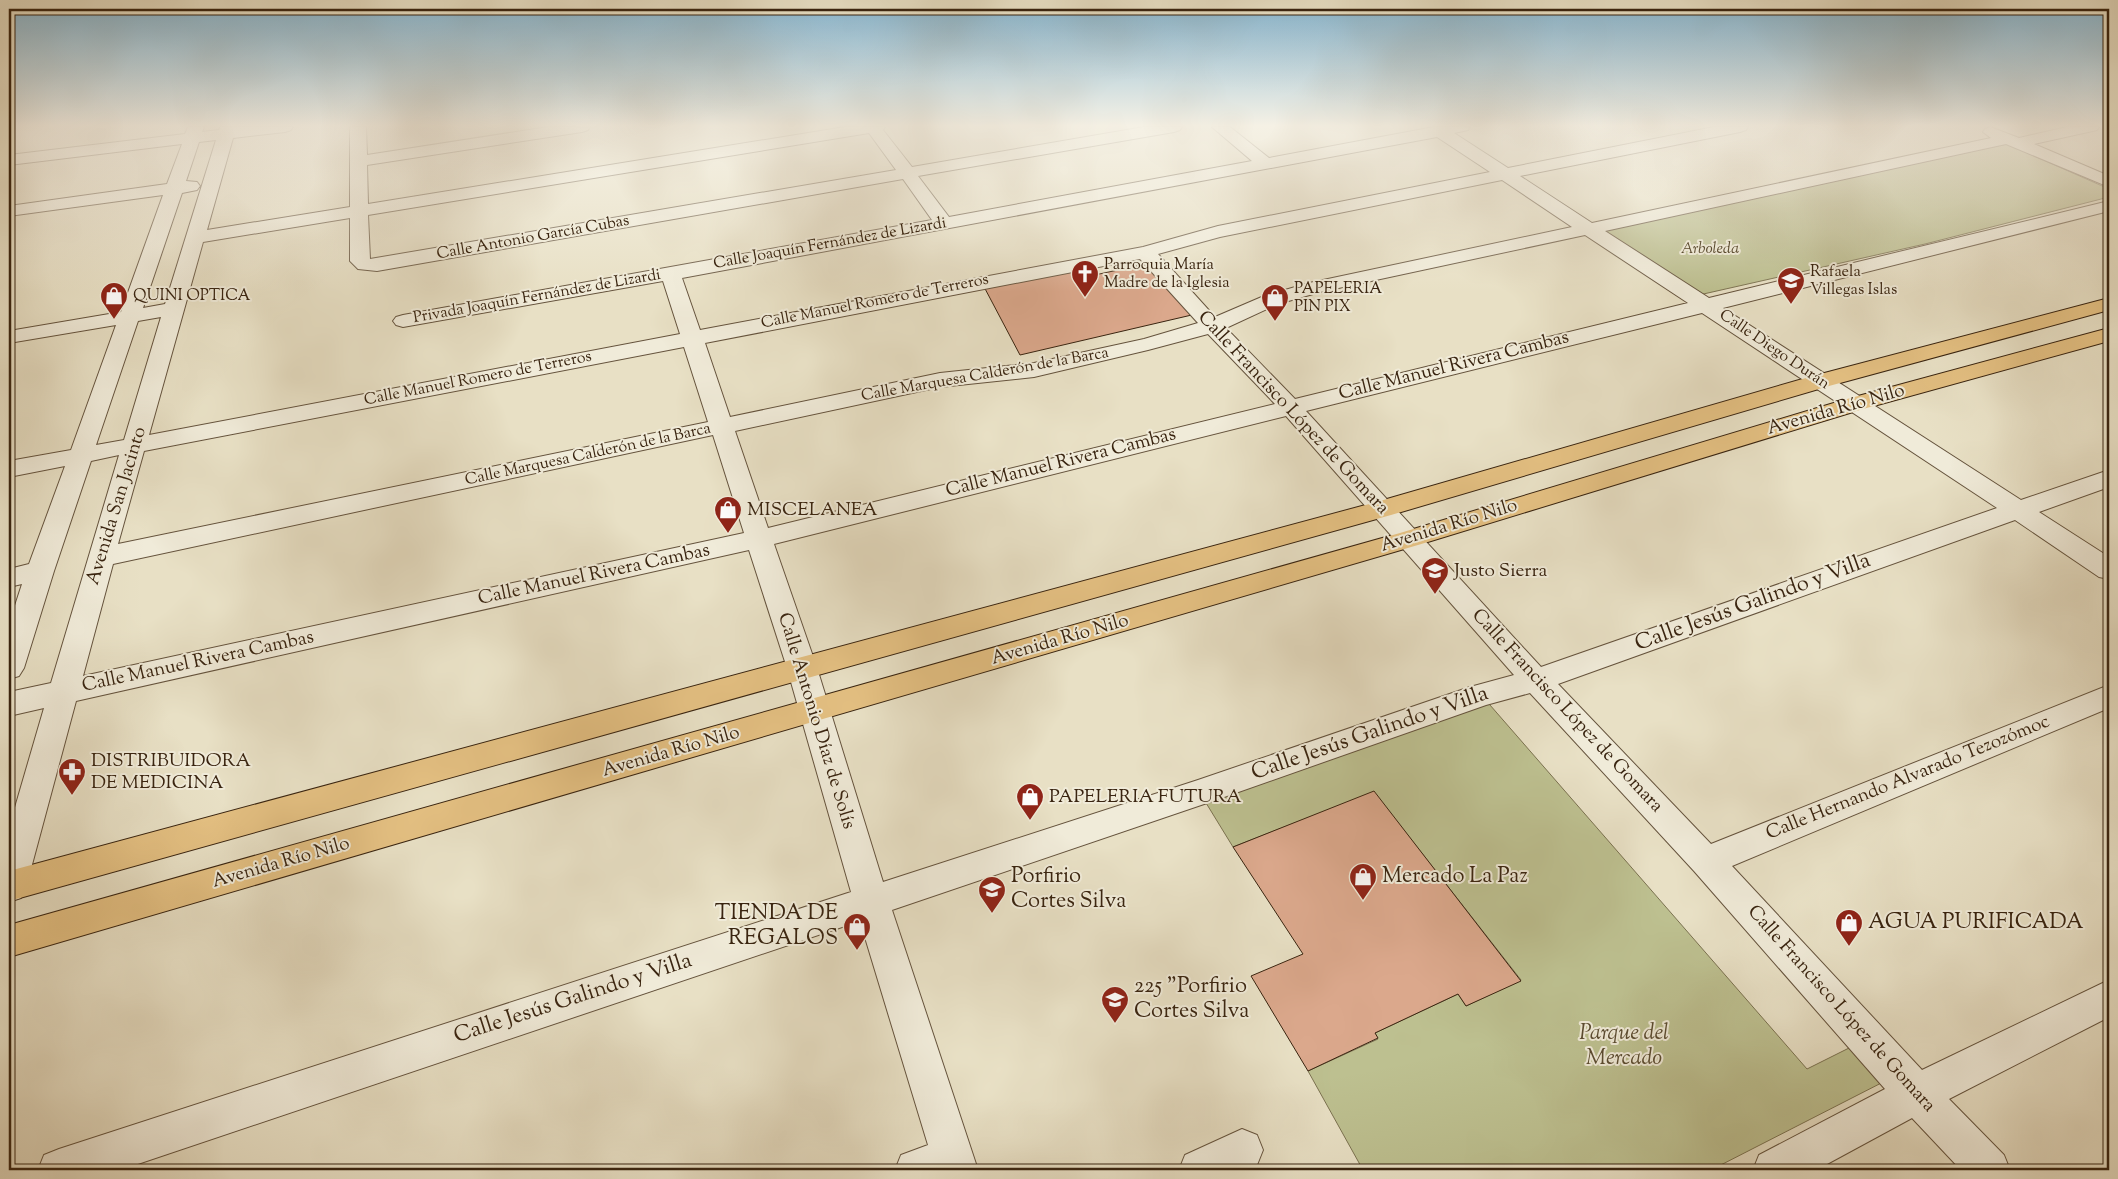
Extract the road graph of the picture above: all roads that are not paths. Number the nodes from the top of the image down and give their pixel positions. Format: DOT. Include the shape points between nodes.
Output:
graph roads {
  1 [pos="177,182"];
  2 [pos="359,182"];
  3 [pos="540,182"];
  4 [pos="855,182"];
  5 [pos="913,182"];
  6 [pos="1163,182"];
  7 [pos="1468,182"];
  8 [pos="1514,182"];
  9 [pos="1813,182"];
  10 [pos="212,183"];
  11 [pos="175,188"];
  12 [pos="2109,206"];
  13 [pos="9,211"];
  14 [pos="360,211"];
  15 [pos="944,223"];
  16 [pos="1584,229"];
  17 [pos="195,238"];
  18 [pos="1145,252"];
  19 [pos="671,274"];
  20 [pos="2109,304"];
  21 [pos="1707,305"];
  22 [pos="174,309"];
  23 [pos="130,317"];
  24 [pos="403,321"];
  25 [pos="1212,326"];
  26 [pos="2109,334"];
  27 [pos="9,337"];
  28 [pos="691,337"];
  29 [pos="1821,381"];
  30 [pos="1855,404"];
  31 [pos="1289,406"];
  32 [pos="721,427"];
  33 [pos="135,446"];
  34 [pos="82,455"];
  35 [pos="9,469"];
  36 [pos="2109,478"];
  37 [pos="1382,509"];
  38 [pos="2018,509"];
  39 [pos="758,539"];
  40 [pos="1409,539"];
  41 [pos="101,557"];
  42 [pos="2109,570"];
  43 [pos="40,571"];
  44 [pos="9,578"];
  45 [pos="9,668"];
  46 [pos="802,668"];
  47 [pos="1536,680"];
  48 [pos="63,691"];
  49 [pos="2109,696"];
  50 [pos="9,704"];
  51 [pos="815,711"];
  52 [pos="1706,861"];
  53 [pos="9,886"];
  54 [pos="871,900"];
  55 [pos="9,941"];
  56 [pos="2109,998"];
  57 [pos="1918,1094"];
  58 [pos="1242,1150"];
  59 [pos="942,1165"];
  60 [pos="59,1170"];
  61 [pos="1200,1170"];
  62 [pos="1774,1170"];
  63 [pos="1989,1170"];
  1 -- 11 [label="street"];
  2 -- 14 [label="street"];
  3 -- 14 [label="street"];
  4 -- 14 [label="street, Calle Antonio García Cubas" via="376,266 365,266 360,261"];
  5 -- 15 [label="street"];
  6 -- 15 [label="street, Calle Joaquín Fernández de Lizardi"];
  7 -- 18 [label="street, Calle Manuel Romero de Terreros" via="1218,232"];
  8 -- 16 [label="street, Calle Diego Durán"];
  9 -- 16 [label="street, Calle Marquesa Calderón de la Barca"];
  10 -- 11 [label="street"];
  10 -- 17 [label="street, Avenida San Jacinto"];
  11 -- 13 [label="street"];
  11 -- 23 [label="street"];
  12 -- 21 [label="street, Calle Manuel Rivera Cambas"];
  14 -- 17 [label="street"];
  15 -- 19 [label="street, Calle Joaquín Fernández de Lizardi"];
  16 -- 21 [label="street, Calle Diego Durán"];
  16 -- 25 [label="street, Calle Marquesa Calderón de la Barca" via="1316,287 1271,300"];
  17 -- 22 [label="street, Avenida San Jacinto"];
  18 -- 25 [label="street, Calle Francisco López de Gomara"];
  18 -- 28 [label="street, Calle Manuel Romero de Terreros"];
  19 -- 24 [label="street, Privada Joaquín Fernández de Lizardi"];
  19 -- 28 [label="street, Calle Antonio Díaz de Solís"];
  20 -- 29 [label="main road, Avenida Río Nilo"];
  21 -- 29 [label="street, Calle Diego Durán"];
  21 -- 31 [label="street, Calle Manuel Rivera Cambas"];
  22 -- 23 [label="street"];
  22 -- 33 [label="street, Avenida San Jacinto"];
  23 -- 27 [label="street"];
  23 -- 34 [label="street"];
  25 -- 31 [label="street, Calle Francisco López de Gomara"];
  25 -- 32 [label="street, Calle Marquesa Calderón de la Barca" via="1075,362 1034,370 940,380"];
  26 -- 30 [label="main road, Avenida Río Nilo"];
  28 -- 32 [label="street, Calle Antonio Díaz de Solís"];
  28 -- 33 [label="street, Calle Manuel Romero de Terreros"];
  29 -- 30 [label="street, Calle Diego Durán"];
  29 -- 37 [label="main road, Avenida Río Nilo"];
  30 -- 38 [label="street, Calle Diego Durán"];
  30 -- 40 [label="main road, Avenida Río Nilo"];
  31 -- 37 [label="street, Calle Francisco López de Gomara"];
  31 -- 39 [label="street, Calle Manuel Rivera Cambas"];
  32 -- 39 [label="street, Calle Antonio Díaz de Solís"];
  32 -- 41 [label="street, Calle Marquesa Calderón de la Barca"];
  33 -- 34 [label="street, Calle Manuel Romero de Terreros"];
  33 -- 41 [label="street, Avenida San Jacinto"];
  34 -- 35 [label="street, Calle Manuel Romero de Terreros"];
  34 -- 43 [label="street"];
  36 -- 38 [label="street, Calle Jesús Galindo y Villa"];
  37 -- 40 [label="street, Calle Francisco López de Gomara"];
  37 -- 46 [label="main road, Avenida Río Nilo"];
  38 -- 42 [label="street, Calle Diego Durán"];
  38 -- 47 [label="street, Calle Jesús Galindo y Villa"];
  39 -- 46 [label="street, Calle Antonio Díaz de Solís"];
  39 -- 48 [label="street, Calle Manuel Rivera Cambas"];
  40 -- 47 [label="street, Calle Francisco López de Gomara"];
  40 -- 51 [label="main road, Avenida Río Nilo"];
  41 -- 48 [label="street, Avenida San Jacinto"];
  43 -- 44 [label="street"];
  43 -- 45 [label="street"];
  46 -- 51 [label="street, Calle Antonio Díaz de Solís"];
  46 -- 53 [label="main road, Avenida Río Nilo"];
  47 -- 52 [label="street, Calle Francisco López de Gomara"];
  47 -- 54 [label="street, Calle Jesús Galindo y Villa" via="1482,695 1199,793"];
  48 -- 50 [label="street, Calle Manuel Rivera Cambas"];
  48 -- 53 [label="street, Avenida San Jacinto"];
  49 -- 52 [label="street, Calle Hernando Alvarado Tezozómoc"];
  51 -- 54 [label="street, Calle Antonio Díaz de Solís"];
  51 -- 55 [label="main road, Avenida Río Nilo"];
  52 -- 57 [label="street, Calle Francisco López de Gomara"];
  54 -- 59 [label="street, Calle Antonio Díaz de Solís"];
  54 -- 60 [label="street, Calle Jesús Galindo y Villa"];
  56 -- 57 [label="street"];
  57 -- 62 [label="street"];
  57 -- 63 [label="street, Calle Francisco López de Gomara"];
  58 -- 61 [label="street"];
}
